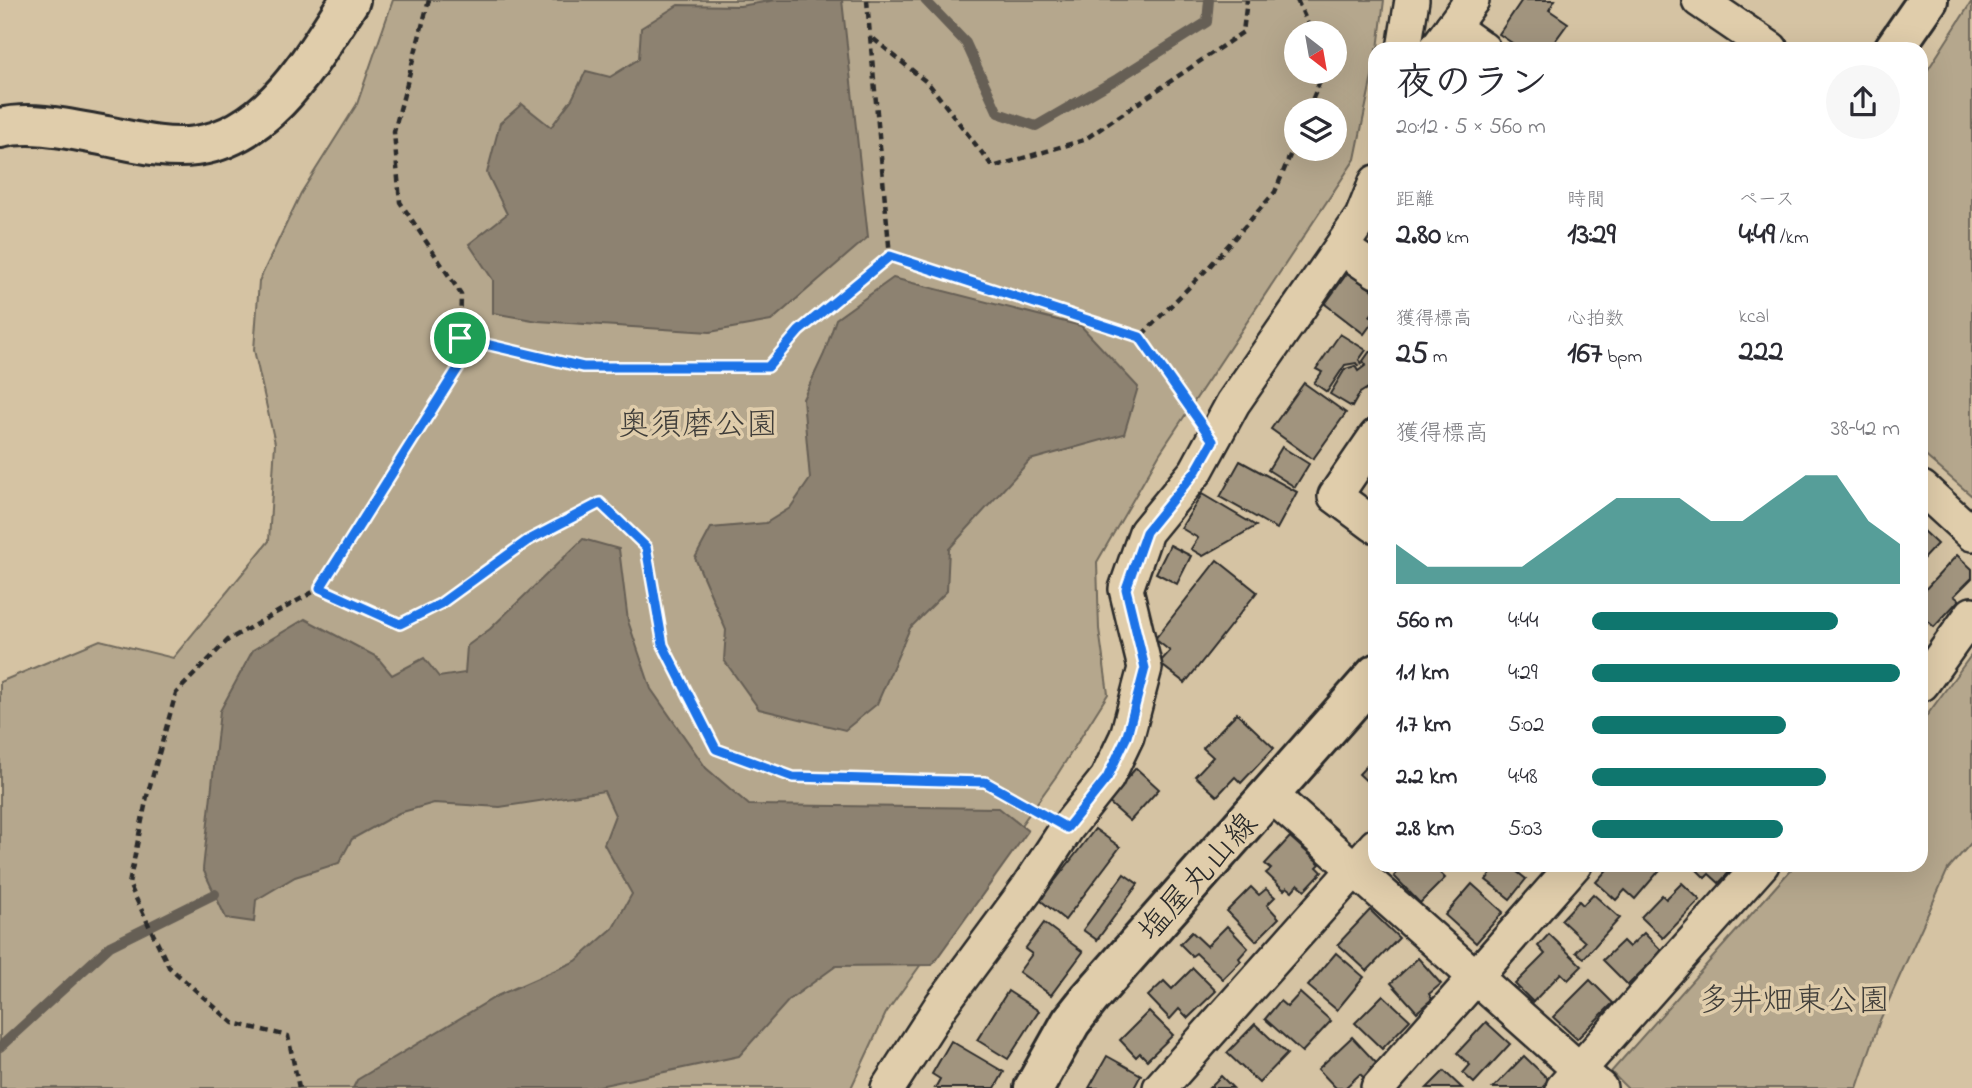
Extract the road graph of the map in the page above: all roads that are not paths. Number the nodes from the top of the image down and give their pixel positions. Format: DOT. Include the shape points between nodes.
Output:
graph roads {
  1 [pos="351,0"];
  2 [pos="1412,0"];
  3 [pos="1472,0"];
  4 [pos="1699,0"];
  5 [pos="1928,0"];
  6 [pos="1444,38"];
  7 [pos="1405,42"];
  8 [pos="1755,42"];
  9 [pos="1899,42"];
  10 [pos="0,128"];
  11 [pos="1368,202"];
  12 [pos="1342,248"];
  13 [pos="1368,266"];
  14 [pos="1368,448"];
  15 [pos="1928,494"];
  16 [pos="1368,521"];
  17 [pos="1972,534"];
  18 [pos="1972,614"];
  19 [pos="1928,676"];
  20 [pos="1368,683"];
  21 [pos="1270,794"];
  22 [pos="1365,857"];
  23 [pos="1379,872"];
  24 [pos="1567,872"];
  25 [pos="1755,872"];
  26 [pos="1474,976"];
  27 [pos="1581,1082"];
  28 [pos="888,1088"];
  29 [pos="1034,1088"];
  30 [pos="1160,1088"];
  31 [pos="1378,1088"];
  1 -- 10 [label="street" via="271,111 234,134 197,146 161,146 52,127"];
  2 -- 7 [label="street"];
  3 -- 6 [label="street"];
  4 -- 8 [label="street"];
  5 -- 9 [label="street"];
  11 -- 12 [label="street"];
  12 -- 13 [label="street"];
  12 -- 28 [label="street" via="1233,403 1196,471 1146,532 1126,589 1145,668 1127,736 1107,778 942,1004"];
  14 -- 16 [label="street" via="1335,496"];
  15 -- 17 [label="street"];
  18 -- 19 [label="street"];
  20 -- 21 [label="street, 塩屋丸山線"];
  21 -- 22 [label="street"];
  21 -- 29 [label="street, 塩屋丸山線" via="1070,1022"];
  22 -- 30 [label="street"];
  23 -- 26 [label="street"];
  24 -- 26 [label="street"];
  25 -- 27 [label="street"];
  26 -- 27 [label="street"];
  26 -- 31 [label="street"];
}
